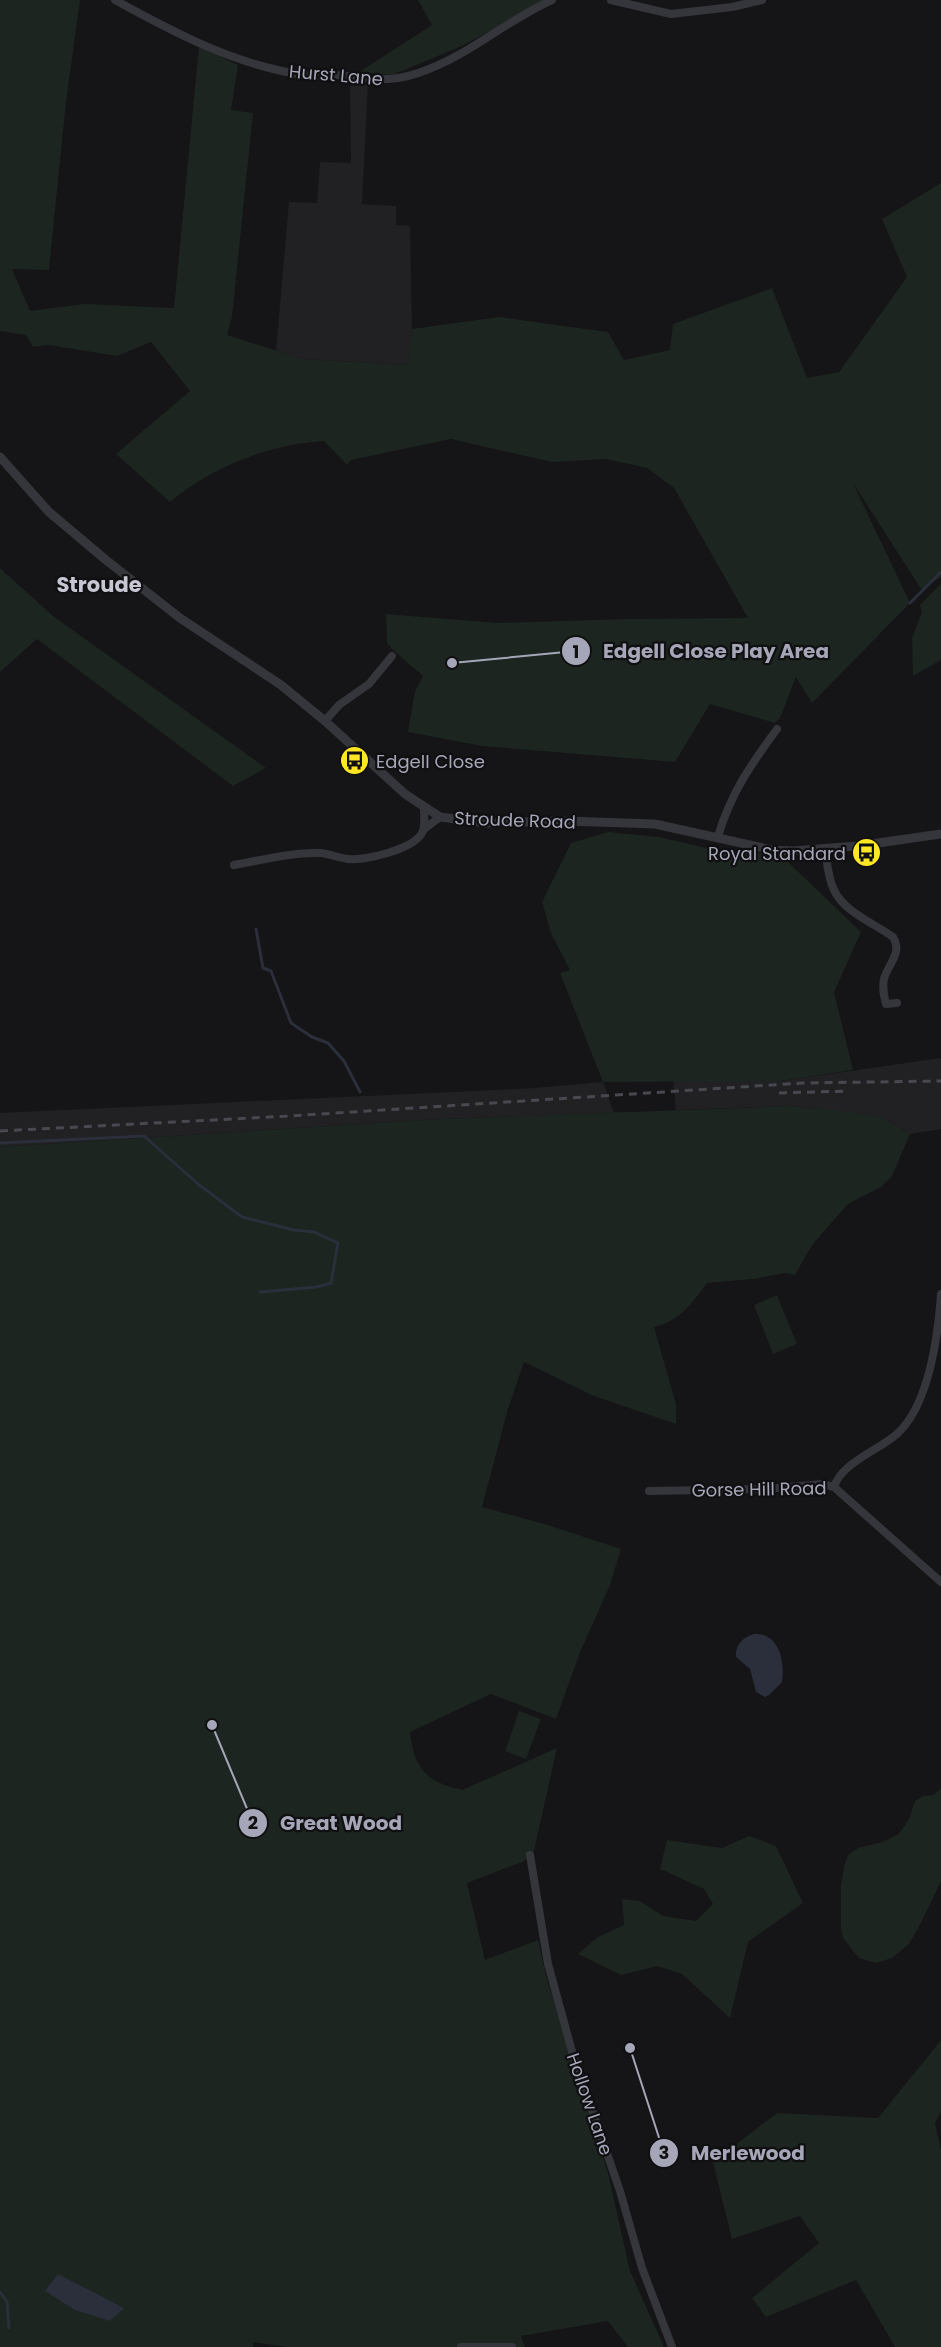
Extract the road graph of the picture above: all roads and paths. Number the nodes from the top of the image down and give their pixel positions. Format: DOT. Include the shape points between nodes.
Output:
graph roads {
  1 [pos="115,0"];
  2 [pos="552,0"];
  3 [pos="611,0"];
  4 [pos="762,0"];
  5 [pos="0,457"];
  6 [pos="392,656"];
  7 [pos="325,721"];
  8 [pos="777,729"];
  9 [pos="424,808"];
  10 [pos="440,817"];
  11 [pos="424,829"];
  12 [pos="941,834"];
  13 [pos="718,837"];
  14 [pos="825,849"];
  15 [pos="234,865"];
  16 [pos="897,1003"];
  17 [pos="941,1294"];
  18 [pos="834,1487"];
  19 [pos="649,1491"];
  20 [pos="941,1582"];
  21 [pos="530,1855"];
  22 [pos="461,2347"];
  23 [pos="512,2347"];
  24 [pos="672,2347"];
  1 -- 2 [label="street, Hurst Lane" via="172,31 257,66 306,76 387,81 403,79 456,57"];
  3 -- 4 [label="street" via="671,14"];
  5 -- 7 [label="street, Stroude Road" via="49,512 106,561 180,618 281,685"];
  6 -- 7 [label="street" via="369,684 339,705"];
  7 -- 9 [label="street, Stroude Road"];
  8 -- 13 [label="street" via="730,799"];
  9 -- 10 [label="street, Stroude Road"];
  9 -- 11 [label="street"];
  10 -- 11 [label="street"];
  10 -- 13 [label="street, Stroude Road" via="486,823 655,824"];
  11 -- 15 [label="street" via="417,838 387,854 361,860 322,853"];
  12 -- 14 [label="street, Stroude Road"];
  13 -- 14 [label="street, Stroude Road" via="772,850"];
  14 -- 16 [label="street" via="830,879 838,897 896,943 896,954 883,983 886,1004"];
  17 -- 18 [label="street" via="938,1336 928,1377 908,1422 840,1474"];
  18 -- 19 [label="street, Gorse Hill Road" via="822,1484"];
  18 -- 20 [label="street, Gorse Hill Road"];
  21 -- 24 [label="street, Hollow Lane" via="548,1964 573,2055 642,2268"];
  22 -- 23 [label="street"];
}
